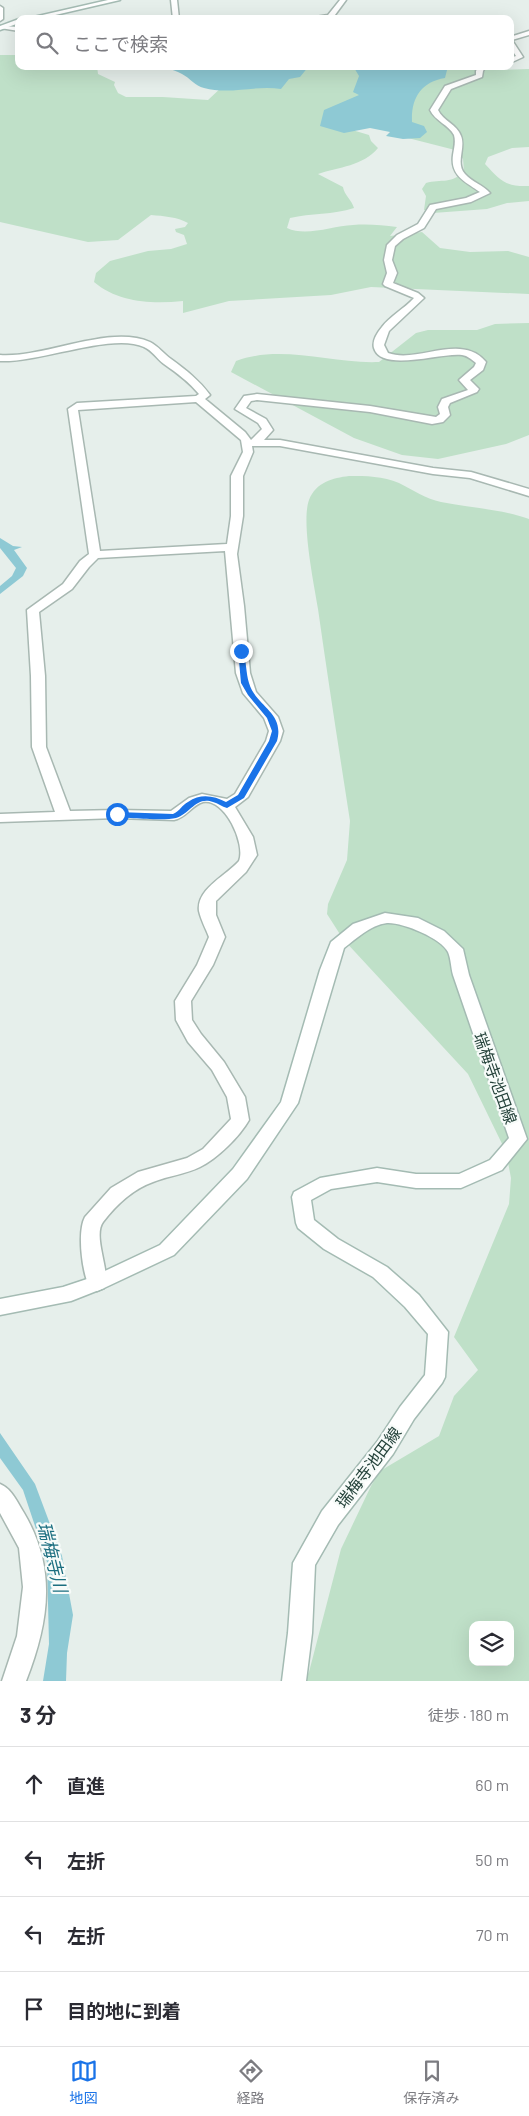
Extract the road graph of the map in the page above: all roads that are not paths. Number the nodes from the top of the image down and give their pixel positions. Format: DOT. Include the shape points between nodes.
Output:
graph roads {
  1 [pos="117,0"];
  2 [pos="174,0"];
  3 [pos="343,0"];
  4 [pos="0,8"];
  5 [pos="47,15"];
  6 [pos="176,15"];
  7 [pos="331,15"];
  8 [pos="15,22"];
  9 [pos="0,24"];
  10 [pos="15,28"];
  11 [pos="529,33"];
  12 [pos="514,39"];
  13 [pos="514,47"];
  14 [pos="514,59"];
  15 [pos="480,70"];
  16 [pos="0,358"];
  17 [pos="198,399"];
  18 [pos="251,442"];
  19 [pos="529,493"];
  20 [pos="232,546"];
  21 [pos="95,555"];
  22 [pos="227,806"];
  23 [pos="64,816"];
  24 [pos="0,818"];
  25 [pos="97,1283"];
  26 [pos="0,1307"];
  27 [pos="0,1494"];
  28 [pos="14,1681"];
  29 [pos="294,1681"];
  1 -- 5 [label="street"];
  2 -- 6 [label="street"];
  3 -- 7 [label="street"];
  4 -- 9 [label="street"];
  8 -- 9 [label="street"];
  9 -- 10 [label="street"];
  11 -- 12 [label="street"];
  13 -- 14 [label="street" via="520,57"];
  15 -- 18 [label="street" via="480,76 448,88 434,110 435,115 455,130 459,138 458,171 486,194 433,207 420,226 391,245 388,260 392,273 388,284 419,298 386,328 379,338 378,348 381,354 399,358 442,352 478,358 481,362 479,368 464,380 474,389 446,401 443,407 445,415 432,421 370,409 248,398 240,409 262,421 268,430"];
  16 -- 17 [label="street" via="16,360 101,342 132,339 149,345 195,382 205,395"];
  17 -- 18 [label="street"];
  17 -- 21 [label="street" via="77,406 72,409"];
  18 -- 19 [label="street" via="280,443 471,475"];
  18 -- 20 [label="street" via="237,476 237,516"];
  20 -- 21 [label="street"];
  20 -- 22 [label="street" via="245,683 271,717 276,731 241,796"];
  21 -- 23 [label="street" via="88,559 64,590 33,610 39,746"];
  22 -- 23 [label="street" via="214,799 202,798 174,816"];
  22 -- 25 [label="street" via="243,831 249,855 211,895 207,908 217,937 205,965 183,1001 184,1020 236,1097 240,1120 209,1154 193,1163 145,1177 118,1193 92,1222 91,1251"];
  23 -- 24 [label="street"];
  25 -- 26 [label="street, 瑞梅寺池田線" via="64,1295"];
  25 -- 29 [label="street, 瑞梅寺池田線" via="167,1250 240,1174 289,1103 337,946 359,928 385,918 412,922 438,935 455,949 461,976 518,1139 496,1165 461,1181 416,1181 377,1175 327,1183 301,1197 305,1223 331,1244 380,1272 412,1301 438,1332 436,1377 330,1518 304,1564"];
  27 -- 28 [label="street" via="16,1518 32,1555 34,1600 25,1655"];
}
